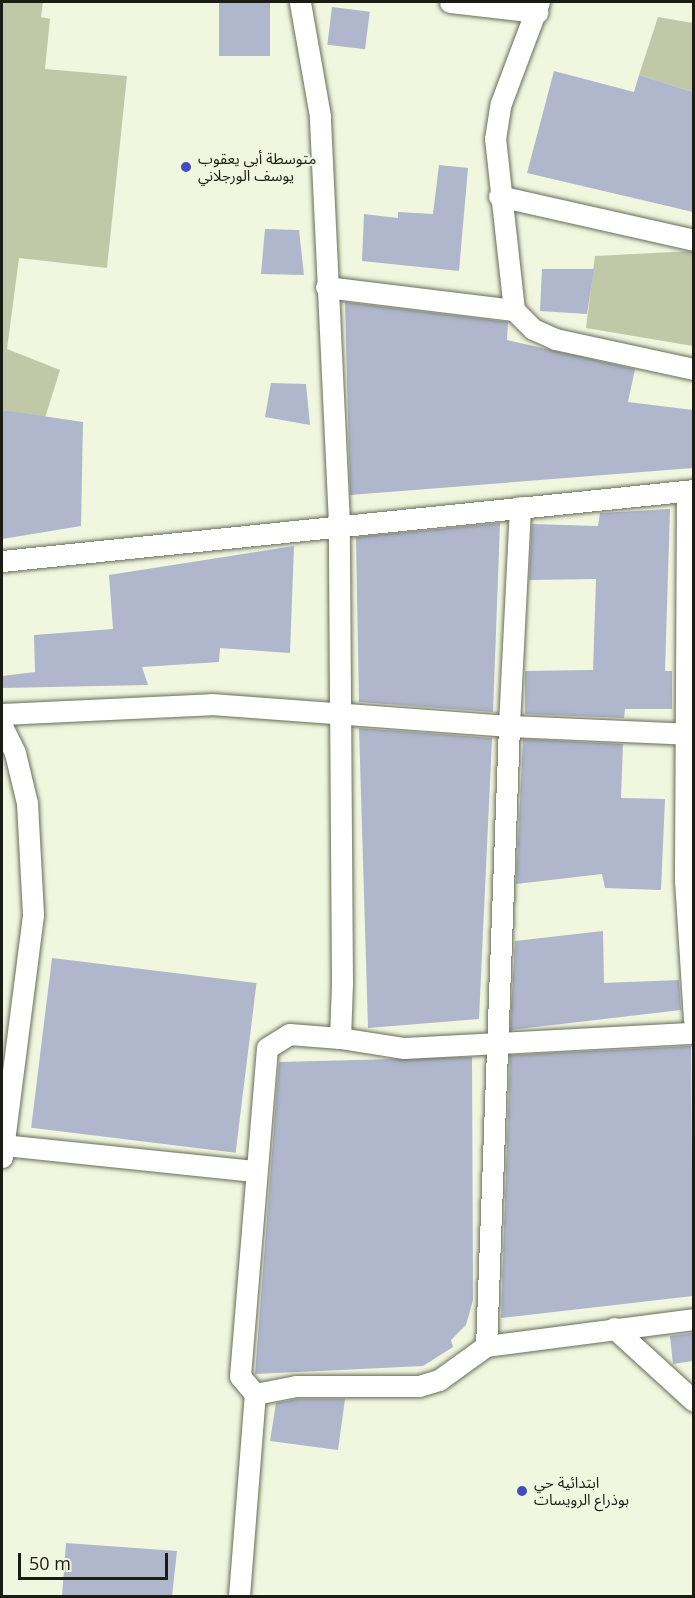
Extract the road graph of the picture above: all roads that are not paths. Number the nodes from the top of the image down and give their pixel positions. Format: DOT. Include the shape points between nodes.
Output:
graph roads {
  1 [pos="300,2"];
  2 [pos="450,2"];
  3 [pos="538,7"];
  4 [pos="499,196"];
  5 [pos="693,240"];
  6 [pos="326,287"];
  7 [pos="514,310"];
  8 [pos="693,369"];
  9 [pos="690,490"];
  10 [pos="520,507"];
  11 [pos="339,523"];
  12 [pos="2,561"];
  13 [pos="343,713"];
  14 [pos="2,714"];
  15 [pos="2,726"];
  16 [pos="509,726"];
  17 [pos="690,734"];
  18 [pos="693,1020"];
  19 [pos="693,1033"];
  20 [pos="340,1038"];
  21 [pos="498,1044"];
  22 [pos="2,1151"];
  23 [pos="256,1171"];
  24 [pos="693,1319"];
  25 [pos="615,1328"];
  26 [pos="486,1346"];
  27 [pos="255,1394"];
  28 [pos="693,1401"];
  29 [pos="239,1596"];
  1 -- 6 [label="street" via="318,87"];
  2 -- 3 [label="street"];
  3 -- 4 [label="street" via="501,103 494,165"];
  4 -- 5 [label="street"];
  4 -- 7 [label="street"];
  6 -- 7 [label="street"];
  6 -- 11 [label="street"];
  7 -- 8 [label="street" via="533,329 555,339"];
  9 -- 10 [label="street"];
  9 -- 17 [label="street"];
  10 -- 11 [label="street"];
  10 -- 16 [label="street"];
  11 -- 12 [label="street"];
  11 -- 13 [label="street"];
  13 -- 14 [label="street" via="211,704"];
  13 -- 16 [label="street"];
  13 -- 20 [label="street"];
  15 -- 22 [label="street" via="15,753 27,804 33,915"];
  16 -- 17 [label="street"];
  16 -- 21 [label="street"];
  17 -- 18 [label="street" via="688,999"];
  19 -- 21 [label="street"];
  20 -- 21 [label="street" via="374,1047"];
  20 -- 23 [label="street" via="294,1033 276,1039 267,1048"];
  21 -- 26 [label="street"];
  22 -- 23 [label="street"];
  23 -- 27 [label="street" via="240,1376"];
  24 -- 25 [label="street"];
  25 -- 26 [label="street"];
  25 -- 28 [label="street"];
  26 -- 27 [label="street" via="439,1380 419,1386 296,1386"];
  27 -- 29 [label="street"];
}
